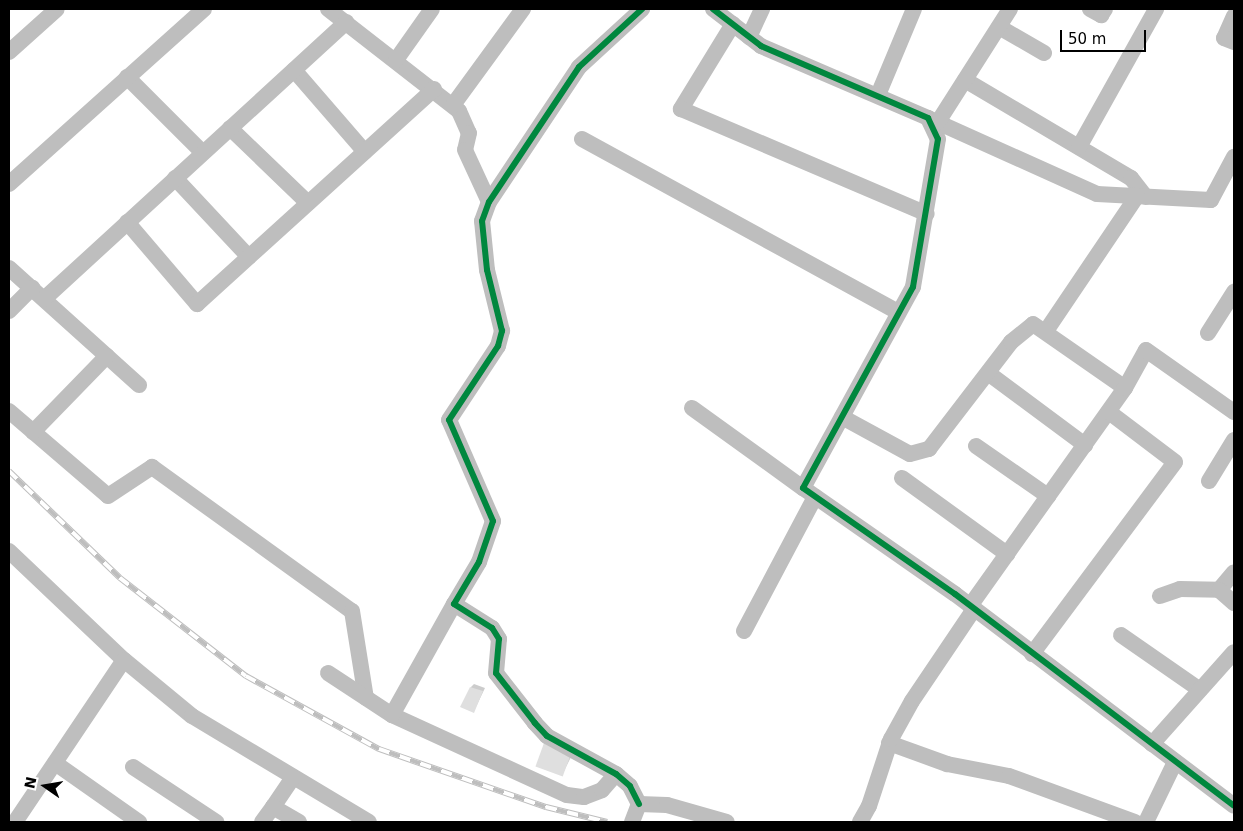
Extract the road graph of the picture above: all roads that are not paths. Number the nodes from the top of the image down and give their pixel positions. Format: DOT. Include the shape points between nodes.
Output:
graph roads {
  1 [pos="57,9"];
  2 [pos="328,9"];
  3 [pos="432,9"];
  4 [pos="523,9"];
  5 [pos="642,9"];
  6 [pos="713,9"];
  7 [pos="762,9"];
  8 [pos="914,9"];
  9 [pos="1010,9"];
  10 [pos="1090,9"];
  11 [pos="1105,9"];
  12 [pos="1156,9"];
  13 [pos="1225,9"];
  14 [pos="201,10"];
  15 [pos="1234,15"];
  16 [pos="346,22"];
  17 [pos="733,24"];
  18 [pos="999,27"];
  19 [pos="749,37"];
  20 [pos="1234,42"];
  21 [pos="9,52"];
  22 [pos="1044,53"];
  23 [pos="396,60"];
  24 [pos="294,70"];
  25 [pos="128,78"];
  26 [pos="965,80"];
  27 [pos="434,89"];
  28 [pos="878,95"];
  29 [pos="453,105"];
  30 [pos="933,120"];
  31 [pos="230,128"];
  32 [pos="582,139"];
  33 [pos="1079,147"];
  34 [pos="365,152"];
  35 [pos="203,153"];
  36 [pos="1233,162"];
  37 [pos="11,178"];
  38 [pos="175,178"];
  39 [pos="1141,196"];
  40 [pos="489,202"];
  41 [pos="308,203"];
  42 [pos="927,214"];
  43 [pos="127,222"];
  44 [pos="249,257"];
  45 [pos="9,268"];
  46 [pos="1234,292"];
  47 [pos="38,294"];
  48 [pos="9,311"];
  49 [pos="898,312"];
  50 [pos="1046,331"];
  51 [pos="1208,333"];
  52 [pos="107,356"];
  53 [pos="988,373"];
  54 [pos="139,384"];
  55 [pos="1125,388"];
  56 [pos="692,408"];
  57 [pos="9,411"];
  58 [pos="1109,412"];
  59 [pos="1234,412"];
  60 [pos="842,417"];
  61 [pos="33,432"];
  62 [pos="1234,440"];
  63 [pos="1085,445"];
  64 [pos="976,446"];
  65 [pos="902,478"];
  66 [pos="1209,481"];
  67 [pos="809,492"];
  68 [pos="1048,496"];
  69 [pos="9,551"];
  70 [pos="1007,554"];
  71 [pos="1234,572"];
  72 [pos="1219,590"];
  73 [pos="1160,596"];
  74 [pos="1234,603"];
  75 [pos="454,604"];
  76 [pos="972,608"];
  77 [pos="744,631"];
  78 [pos="1121,635"];
  79 [pos="1234,652"];
  80 [pos="1032,654"];
  81 [pos="124,660"];
  82 [pos="328,673"];
  83 [pos="1200,690"];
  84 [pos="366,698"];
  85 [pos="392,715"];
  86 [pos="890,743"];
  87 [pos="1152,744"];
  88 [pos="1175,762"];
  89 [pos="55,763"];
  90 [pos="132,767"];
  91 [pos="616,774"];
  92 [pos="293,777"];
  93 [pos="639,804"];
  94 [pos="273,806"];
  95 [pos="1234,806"];
  96 [pos="15,822"];
  97 [pos="139,822"];
  98 [pos="216,822"];
  99 [pos="262,822"];
  100 [pos="300,822"];
  101 [pos="369,822"];
  102 [pos="632,822"];
  103 [pos="727,822"];
  104 [pos="860,822"];
  105 [pos="1135,822"];
  106 [pos="1146,822"];
  1 -- 21 [label="street"];
  2 -- 16 [label="street"];
  3 -- 23 [label="street"];
  4 -- 29 [label="street"];
  5 -- 40 [label="street" via="579,67"];
  6 -- 17 [label="street"];
  7 -- 19 [label="street"];
  8 -- 28 [label="street"];
  9 -- 18 [label="street"];
  10 -- 11 [label="street" via="1101,15"];
  12 -- 33 [label="street"];
  13 -- 15 [label="street"];
  14 -- 25 [label="street"];
  15 -- 20 [label="street" via="1224,38"];
  16 -- 23 [label="street"];
  16 -- 24 [label="street"];
  17 -- 19 [label="street"];
  17 -- 42 [label="street" via="681,110"];
  18 -- 22 [label="street"];
  18 -- 26 [label="street"];
  19 -- 28 [label="street" via="761,46"];
  23 -- 27 [label="street"];
  24 -- 31 [label="street"];
  24 -- 34 [label="street"];
  25 -- 35 [label="street"];
  25 -- 37 [label="street"];
  26 -- 30 [label="street"];
  26 -- 33 [label="street"];
  27 -- 29 [label="street"];
  27 -- 34 [label="street"];
  28 -- 30 [label="street"];
  29 -- 40 [label="street" via="466,120 469,133 466,150"];
  30 -- 39 [label="street" via="1097,194"];
  30 -- 42 [label="street" via="938,139"];
  31 -- 35 [label="street"];
  31 -- 41 [label="street"];
  32 -- 49 [label="street"];
  33 -- 39 [label="street" via="1131,178"];
  34 -- 41 [label="street"];
  35 -- 38 [label="street"];
  36 -- 39 [label="street" via="1211,200"];
  38 -- 43 [label="street"];
  38 -- 44 [label="street"];
  39 -- 50 [label="street"];
  40 -- 75 [label="street" via="482,221 487,270 502,331 498,346 449,420 469,459 493,521 480,562"];
  41 -- 44 [label="street"];
  42 -- 49 [label="street" via="913,286"];
  43 -- 44 [label="street" via="197,304"];
  43 -- 47 [label="street"];
  45 -- 47 [label="street"];
  46 -- 51 [label="street"];
  47 -- 48 [label="street"];
  47 -- 52 [label="street"];
  49 -- 60 [label="street"];
  50 -- 53 [label="street" via="1033,324 1011,342"];
  50 -- 55 [label="street"];
  52 -- 54 [label="street"];
  52 -- 61 [label="street"];
  53 -- 60 [label="street" via="929,449 910,454"];
  53 -- 63 [label="street"];
  55 -- 58 [label="street"];
  55 -- 59 [label="street" via="1146,350"];
  56 -- 67 [label="street"];
  57 -- 61 [label="street"];
  58 -- 63 [label="street"];
  58 -- 80 [label="street" via="1175,462"];
  60 -- 67 [label="street"];
  61 -- 84 [label="street" via="108,496 152,467 352,611"];
  62 -- 66 [label="street"];
  63 -- 68 [label="street"];
  64 -- 68 [label="street"];
  65 -- 70 [label="street"];
  67 -- 76 [label="street"];
  67 -- 77 [label="street"];
  68 -- 70 [label="street"];
  69 -- 81 [label="street"];
  70 -- 76 [label="street"];
  71 -- 72 [label="street"];
  72 -- 73 [label="street" via="1180,589"];
  72 -- 74 [label="street"];
  75 -- 85 [label="street"];
  75 -- 91 [label="street" via="492,628 499,639 496,673 547,736"];
  76 -- 80 [label="street"];
  76 -- 86 [label="street" via="912,701"];
  78 -- 83 [label="street"];
  79 -- 83 [label="street"];
  80 -- 87 [label="street"];
  81 -- 89 [label="street"];
  81 -- 92 [label="street" via="192,716"];
  82 -- 84 [label="street"];
  83 -- 87 [label="street"];
  84 -- 85 [label="street"];
  85 -- 91 [label="street" via="566,795 584,796 602,790"];
  86 -- 104 [label="street" via="869,806"];
  86 -- 105 [label="street" via="947,764 1009,776"];
  87 -- 88 [label="street"];
  88 -- 95 [label="street"];
  88 -- 106 [label="street"];
  89 -- 96 [label="street"];
  89 -- 97 [label="street"];
  90 -- 98 [label="street"];
  91 -- 93 [label="street" via="630,786"];
  92 -- 94 [label="street"];
  92 -- 101 [label="street"];
  93 -- 102 [label="street"];
  93 -- 103 [label="street" via="667,805"];
  94 -- 99 [label="street"];
  94 -- 100 [label="street"];
}
